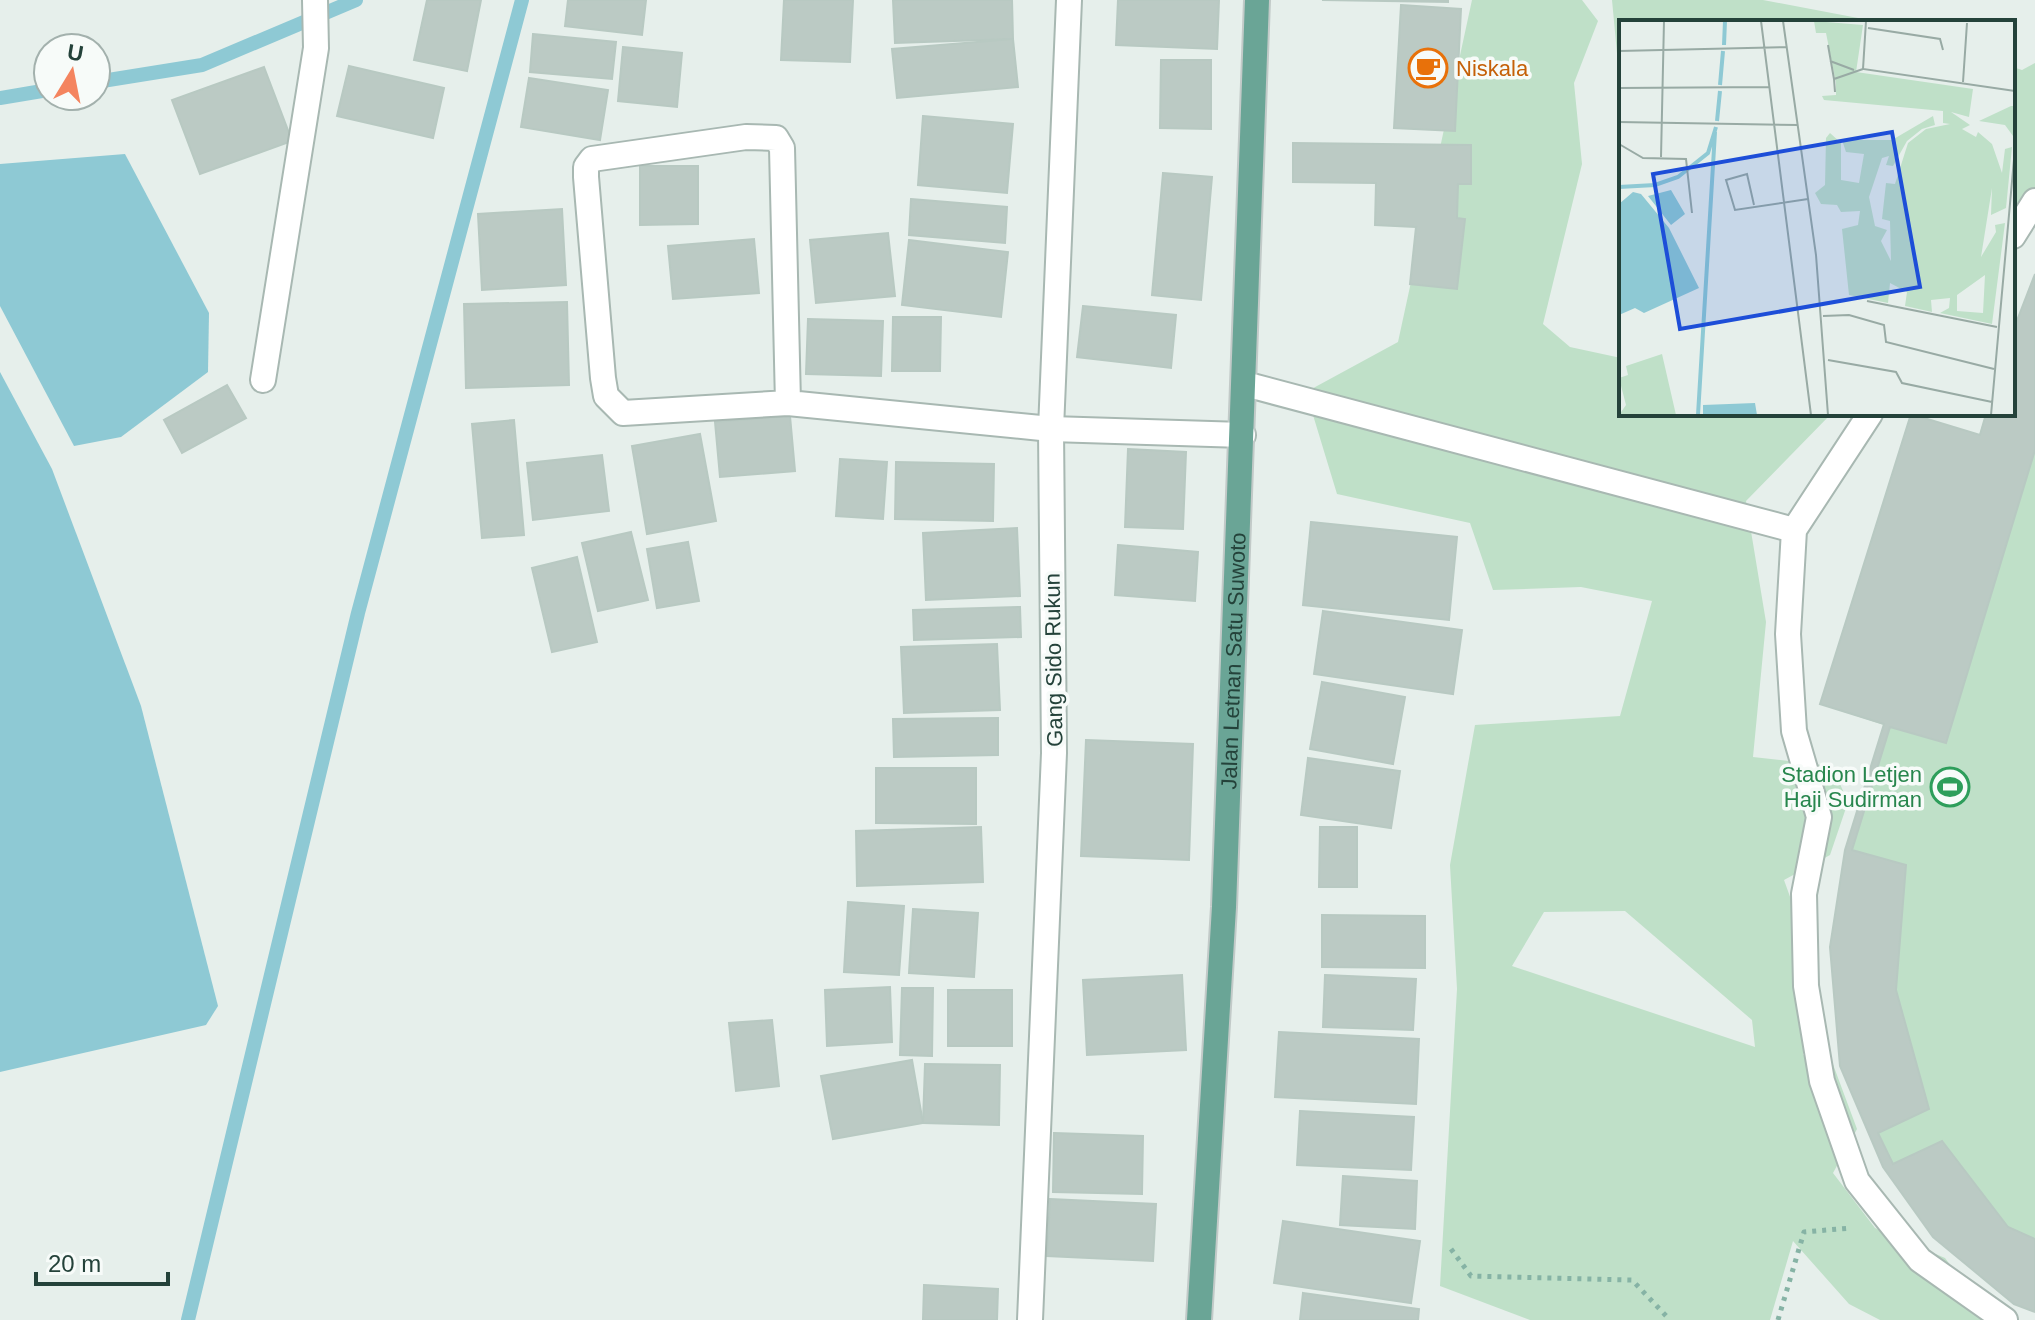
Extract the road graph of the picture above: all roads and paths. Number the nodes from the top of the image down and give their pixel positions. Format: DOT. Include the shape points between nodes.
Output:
graph roads {
  1 [pos="315,0"];
  2 [pos="1069,0"];
  3 [pos="1257,0"];
  4 [pos="2035,201"];
  5 [pos="2015,233"];
  6 [pos="263,380"];
  7 [pos="1245,384"];
  8 [pos="788,403"];
  9 [pos="1869,416"];
  10 [pos="1051,429"];
  11 [pos="1243,435"];
  12 [pos="1794,530"];
  13 [pos="1894,1227"];
  14 [pos="1451,1249"];
  15 [pos="1030,1320"];
  16 [pos="1199,1320"];
  17 [pos="1670,1320"];
  18 [pos="1778,1320"];
  19 [pos="2005,1320"];
  1 -- 6 [label="street" via="316,48"];
  2 -- 10 [label="street, Gang Sido Rukun"];
  3 -- 7 [label="main road, Jalan Letnan Satu Suwoto"];
  4 -- 5 [label="street"];
  7 -- 11 [label="main road, Jalan Letnan Satu Suwoto"];
  7 -- 12 [label="street"];
  8 -- 8 [label="street" via="782,148 776,138 746,137 592,159 586,177 606,396 623,413"];
  8 -- 10 [label="street"];
  9 -- 12 [label="street"];
  10 -- 11 [label="street"];
  10 -- 15 [label="street, Gang Sido Rukun" via="1054,753"];
  11 -- 16 [label="main road, Jalan Letnan Satu Suwoto" via="1224,907"];
  12 -- 13 [label="street" via="1788,634 1794,731 1819,817 1804,894 1806,986 1822,1081 1857,1181"];
  13 -- 18 [label="path" via="1804,1232"];
  13 -- 19 [label="street" via="1920,1260"];
  14 -- 17 [label="path" via="1471,1276 1632,1280"];
}
